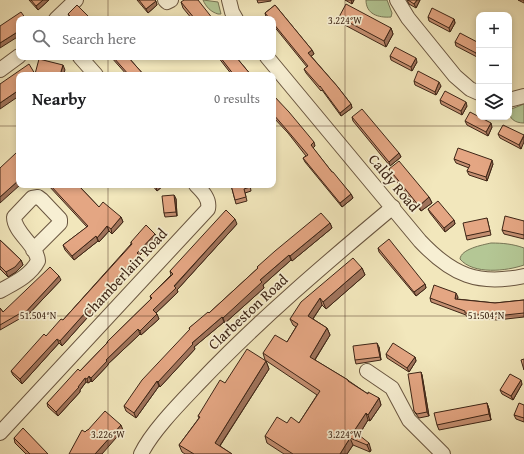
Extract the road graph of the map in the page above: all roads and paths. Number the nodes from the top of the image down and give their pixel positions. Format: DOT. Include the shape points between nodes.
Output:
graph roads {
  1 [pos="76,0"];
  2 [pos="166,0"];
  3 [pos="171,0"];
  4 [pos="229,0"];
  5 [pos="397,0"];
  6 [pos="59,16"];
  7 [pos="234,16"];
  8 [pos="16,58"];
  9 [pos="83,60"];
  10 [pos="270,60"];
  11 [pos="0,70"];
  12 [pos="93,72"];
  13 [pos="476,91"];
  14 [pos="524,96"];
  15 [pos="512,99"];
  16 [pos="198,188"];
  17 [pos="392,207"];
  18 [pos="36,255"];
  19 [pos="524,276"];
  20 [pos="0,291"];
  21 [pos="367,370"];
  22 [pos="0,434"];
  23 [pos="141,454"];
  24 [pos="443,454"];
  1 -- 6 [label="street"];
  2 -- 3 [label="street"];
  4 -- 7 [label="street"];
  5 -- 13 [label="street" via="408,18 455,76"];
  8 -- 11 [label="street"];
  9 -- 12 [label="street"];
  10 -- 17 [label="street, Caldy Road"];
  14 -- 15 [label="street"];
  16 -- 22 [label="street, Chamberlain Road" via="208,201 208,209"];
  17 -- 19 [label="street, Caldy Road" via="430,252 452,269 485,279"];
  17 -- 23 [label="street, Clarbeston Road" via="287,297 236,345 183,400"];
  18 -- 20 [label="street" via="29,272 23,278"];
  21 -- 24 [label="street" via="392,388 409,420"];
}
